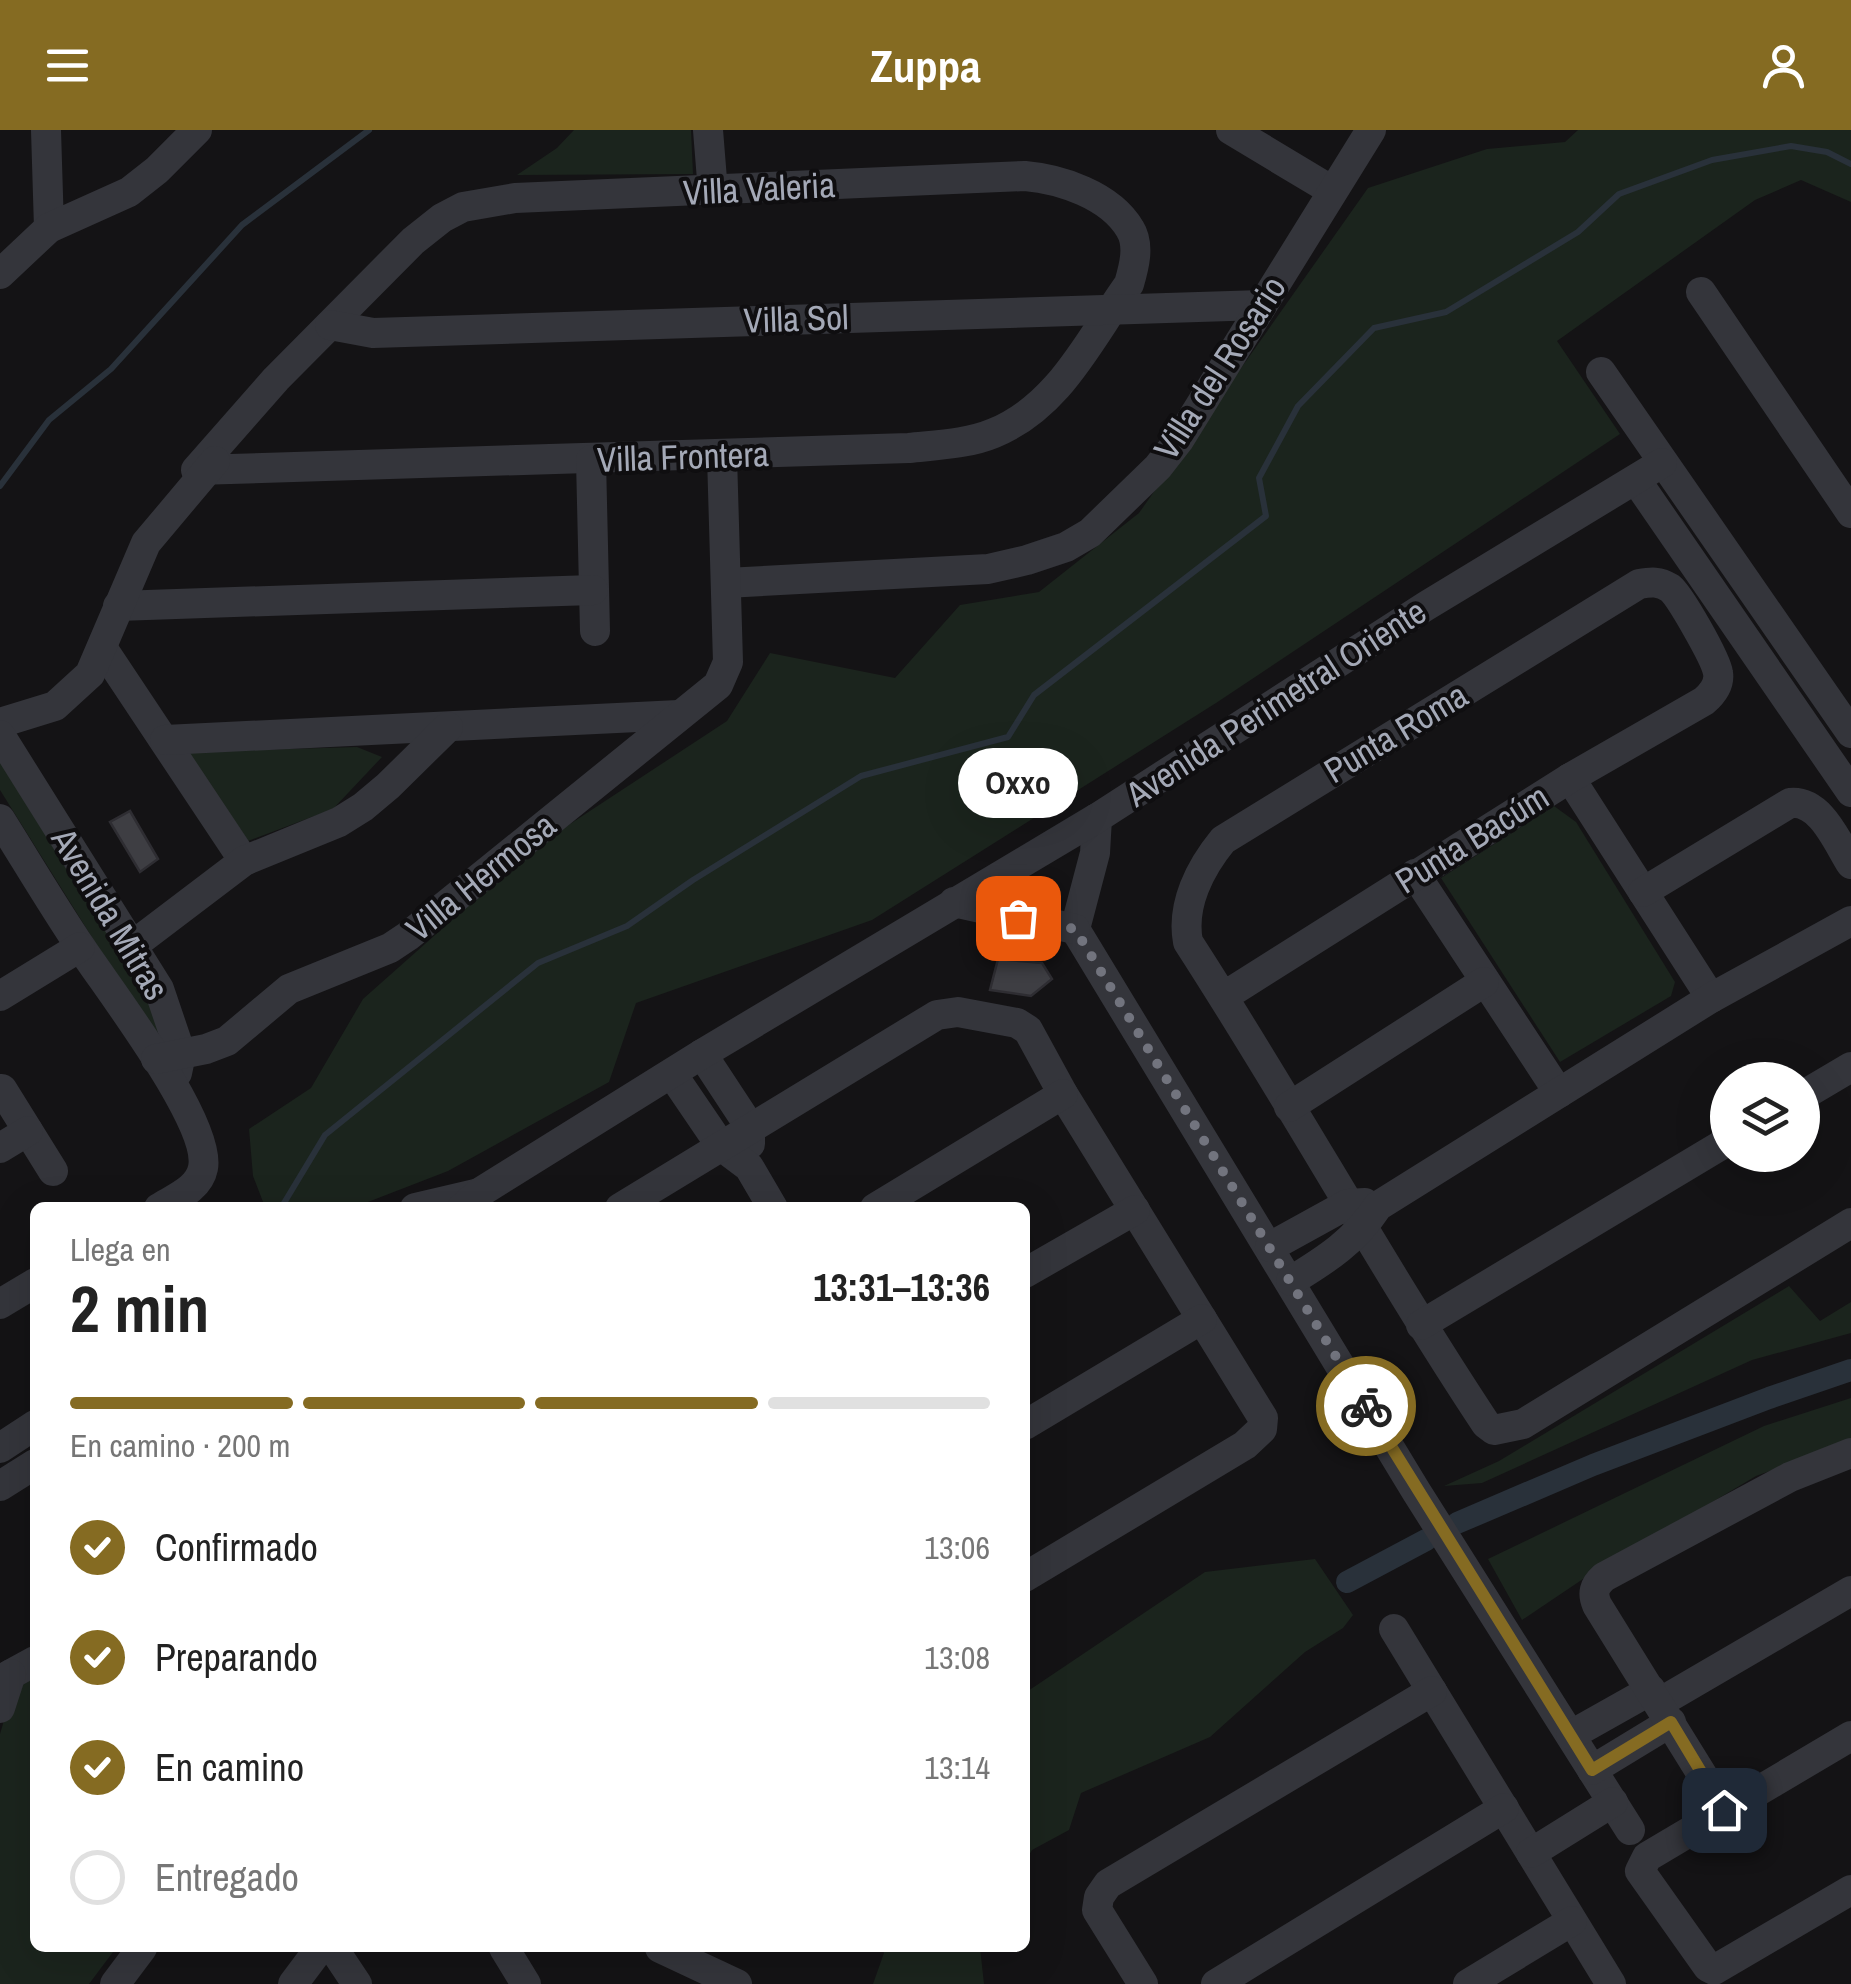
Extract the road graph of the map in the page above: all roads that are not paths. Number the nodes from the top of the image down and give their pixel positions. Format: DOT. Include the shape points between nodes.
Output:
graph roads {
  1 [pos="46,130"];
  2 [pos="708,130"];
  3 [pos="1231,130"];
  4 [pos="1371,130"];
  5 [pos="185,136"];
  6 [pos="1331,190"];
  7 [pos="713,192"];
  8 [pos="50,228"];
  9 [pos="0,274"];
  10 [pos="1701,292"];
  11 [pos="1262,305"];
  12 [pos="1111,308"];
  13 [pos="330,325"];
  14 [pos="1601,372"];
  15 [pos="722,456"];
  16 [pos="591,460"];
  17 [pos="1662,463"];
  18 [pos="194,476"];
  19 [pos="1636,480"];
  20 [pos="1851,513"];
  21 [pos="726,583"];
  22 [pos="593,590"];
  23 [pos="118,606"];
  24 [pos="595,631"];
  25 [pos="103,648"];
  26 [pos="1718,680"];
  27 [pos="679,715"];
  28 [pos="0,723"];
  29 [pos="448,727"];
  30 [pos="1851,734"];
  31 [pos="0,735"];
  32 [pos="165,740"];
  33 [pos="1570,778"];
  34 [pos="1851,792"];
  35 [pos="1097,818"];
  36 [pos="3,831"];
  37 [pos="244,861"];
  38 [pos="1851,864"];
  39 [pos="1415,874"];
  40 [pos="1643,892"];
  41 [pos="954,902"];
  42 [pos="1851,921"];
  43 [pos="1075,929"];
  44 [pos="80,946"];
  45 [pos="132,946"];
  46 [pos="1484,982"];
  47 [pos="0,996"];
  48 [pos="1223,997"];
  49 [pos="1711,998"];
  50 [pos="702,1054"];
  51 [pos="168,1057"];
  52 [pos="1851,1067"];
  53 [pos="672,1074"];
  54 [pos="1820,1085"];
  55 [pos="2,1089"];
  56 [pos="1559,1093"];
  57 [pos="1063,1094"];
  58 [pos="1290,1108"];
  59 [pos="750,1127"];
  60 [pos="28,1131"];
  61 [pos="721,1146"];
  62 [pos="0,1148"];
  63 [pos="1710,1152"];
  64 [pos="749,1167"];
  65 [pos="53,1170"];
  66 [pos="471,1200"];
  67 [pos="169,1202"];
  68 [pos="630,1202"];
  69 [pos="769,1202"];
  70 [pos="885,1202"];
  71 [pos="1135,1210"];
  72 [pos="1364,1212"];
  73 [pos="1851,1224"];
  74 [pos="1270,1247"];
  75 [pos="1030,1271"];
  76 [pos="1291,1281"];
  77 [pos="30,1286"];
  78 [pos="0,1304"];
  79 [pos="1202,1319"];
  80 [pos="1421,1325"];
  81 [pos="1030,1422"];
  82 [pos="30,1428"];
  83 [pos="0,1448"];
  84 [pos="1851,1453"];
  85 [pos="30,1467"];
  86 [pos="0,1486"];
  87 [pos="1030,1574"];
  88 [pos="1851,1591"];
  89 [pos="1394,1629"];
  90 [pos="15,1672"];
  91 [pos="1432,1691"];
  92 [pos="1660,1705"];
  93 [pos="0,1708"];
  94 [pos="1571,1735"];
  95 [pos="1851,1736"];
  96 [pos="1592,1770"];
  97 [pos="1613,1802"];
  98 [pos="1504,1808"];
  99 [pos="1724,1810"];
  100 [pos="1630,1830"];
  101 [pos="1531,1853"];
  102 [pos="1851,1890"];
  103 [pos="1572,1921"];
  104 [pos="139,1952"];
  105 [pos="317,1952"];
  106 [pos="336,1952"];
  107 [pos="506,1952"];
  108 [pos="669,1952"];
  109 [pos="114,1984"];
  110 [pos="292,1984"];
  111 [pos="357,1984"];
  112 [pos="526,1984"];
  113 [pos="737,1984"];
  114 [pos="1143,1984"];
  115 [pos="1216,1984"];
  116 [pos="1468,1984"];
  117 [pos="1611,1984"];
  1 -- 8 [label="street"];
  2 -- 7 [label="street"];
  3 -- 6 [label="street"];
  4 -- 6 [label="street, Villa del Rosario"];
  5 -- 8 [label="street" via="130,192"];
  6 -- 11 [label="street, Villa del Rosario"];
  7 -- 12 [label="street, Villa Valeria" via="1053,178 1110,208 1130,229 1134,266"];
  7 -- 13 [label="street, Villa Valeria" via="515,198 463,208 413,242"];
  8 -- 9 [label="street"];
  10 -- 20 [label="street"];
  11 -- 12 [label="street, Villa Sol"];
  11 -- 21 [label="street, Villa del Rosario" via="1158,468 1066,547 988,569"];
  12 -- 13 [label="street, Villa Sol" via="373,332"];
  12 -- 15 [label="street, Villa Frontera" via="1059,386 993,434 910,448"];
  13 -- 18 [label="street, Villa Valeria"];
  14 -- 17 [label="street"];
  15 -- 16 [label="street, Villa Frontera"];
  15 -- 21 [label="street"];
  16 -- 18 [label="street, Villa Frontera"];
  16 -- 22 [label="street"];
  17 -- 19 [label="street, Avenida Perimetral Oriente"];
  17 -- 30 [label="street"];
  18 -- 23 [label="street, Villa Valeria" via="146,543"];
  19 -- 34 [label="street"];
  19 -- 35 [label="street, Avenida Perimetral Oriente"];
  21 -- 27 [label="street, Villa Hermosa" via="726,674"];
  22 -- 23 [label="street"];
  22 -- 24 [label="street"];
  23 -- 25 [label="street, Villa Valeria"];
  25 -- 28 [label="street, Villa Valeria" via="90,674 55,706"];
  25 -- 32 [label="street"];
  26 -- 33 [label="street, Punta Bacúm" via="1704,701"];
  26 -- 48 [label="street, Punta Roma" via="1674,590 1639,584 1223,840 1201,872 1185,929"];
  27 -- 29 [label="street"];
  27 -- 51 [label="street, Villa Hermosa" via="408,936 289,989 226,1041"];
  29 -- 32 [label="street"];
  29 -- 37 [label="street" via="388,786 339,822"];
  31 -- 45 [label="street, Avenida Mitras"];
  32 -- 37 [label="street"];
  33 -- 39 [label="street, Punta Bacúm"];
  33 -- 40 [label="street"];
  35 -- 41 [label="street, Avenida Perimetral Oriente"];
  35 -- 43 [label="street" via="1095,854"];
  36 -- 44 [label="street, Avenida Mitras"];
  37 -- 45 [label="street"];
  38 -- 40 [label="street" via="1818,814 1799,802"];
  39 -- 46 [label="street"];
  39 -- 48 [label="street, Punta Bacúm"];
  40 -- 49 [label="street"];
  41 -- 43 [label="street"];
  41 -- 50 [label="street, Avenida Perimetral Oriente"];
  42 -- 49 [label="street"];
  43 -- 74 [label="street"];
  44 -- 47 [label="street"];
  44 -- 51 [label="street, Avenida Mitras"];
  45 -- 51 [label="street, Avenida Mitras" via="168,1007"];
  46 -- 56 [label="street"];
  46 -- 58 [label="street"];
  48 -- 58 [label="street"];
  49 -- 56 [label="street"];
  50 -- 53 [label="street, Avenida Perimetral Oriente"];
  50 -- 59 [label="street"];
  51 -- 67 [label="street, Avenida Mitras" via="204,1166 191,1188"];
  52 -- 54 [label="street"];
  53 -- 61 [label="street"];
  53 -- 66 [label="street, Avenida Perimetral Oriente"];
  55 -- 60 [label="street"];
  56 -- 72 [label="street"];
  57 -- 59 [label="street" via="1028,1030 958,1012 937,1015"];
  57 -- 70 [label="street"];
  57 -- 71 [label="street"];
  58 -- 72 [label="street"];
  59 -- 61 [label="street"];
  59 -- 64 [label="street"];
  60 -- 62 [label="street"];
  60 -- 65 [label="street"];
  61 -- 64 [label="street"];
  61 -- 68 [label="street"];
  63 -- 80 [label="street"];
  64 -- 69 [label="street"];
  71 -- 75 [label="street"];
  71 -- 79 [label="street"];
  72 -- 74 [label="street"];
  72 -- 76 [label="street" via="1340,1251"];
  72 -- 80 [label="street"];
  73 -- 80 [label="street" via="1523,1424 1494,1430 1481,1418"];
  74 -- 76 [label="street"];
  76 -- 94 [label="street"];
  77 -- 78 [label="street"];
  79 -- 81 [label="street"];
  79 -- 87 [label="street" via="1263,1418 1262,1429"];
  82 -- 83 [label="street"];
  84 -- 92 [label="street" via="1790,1476 1604,1577 1594,1592 1606,1620"];
  85 -- 86 [label="street"];
  88 -- 92 [label="street"];
  89 -- 91 [label="street"];
  90 -- 93 [label="street"];
  91 -- 98 [label="street"];
  91 -- 114 [label="street" via="1108,1884 1097,1910"];
  92 -- 94 [label="street"];
  92 -- 96 [label="street"];
  92 -- 99 [label="street"];
  94 -- 96 [label="street"];
  95 -- 99 [label="street"];
  96 -- 97 [label="street"];
  97 -- 100 [label="street"];
  97 -- 101 [label="street"];
  98 -- 101 [label="street"];
  98 -- 115 [label="street"];
  99 -- 102 [label="street" via="1647,1858 1640,1872 1708,1967 1721,1968"];
  101 -- 103 [label="street"];
  103 -- 116 [label="street"];
  103 -- 117 [label="street"];
  104 -- 109 [label="street"];
  105 -- 110 [label="street"];
  106 -- 111 [label="street"];
  107 -- 112 [label="street"];
  108 -- 113 [label="street"];
}
